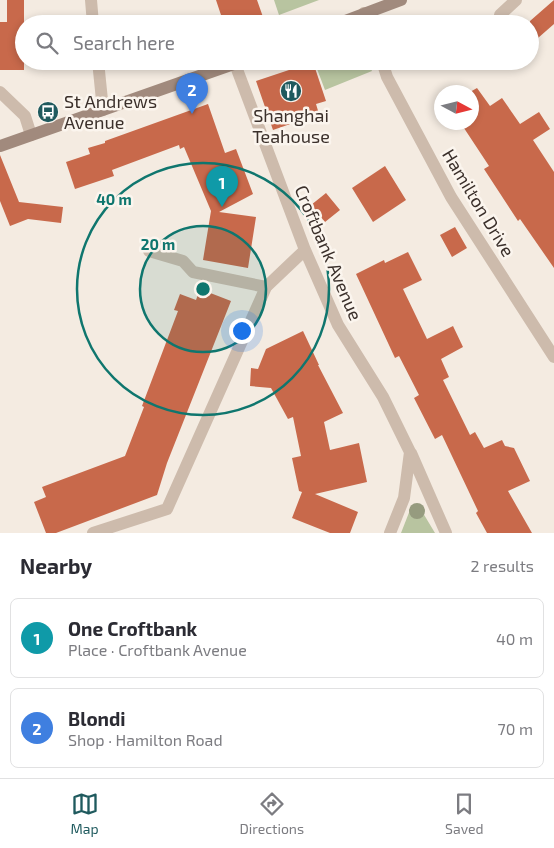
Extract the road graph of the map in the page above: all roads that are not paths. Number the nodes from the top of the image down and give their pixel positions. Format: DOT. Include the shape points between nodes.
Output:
graph roads {
  1 [pos="91,0"];
  2 [pos="401,0"];
  3 [pos="516,0"];
  4 [pos="92,15"];
  5 [pos="372,15"];
  6 [pos="500,15"];
  7 [pos="99,70"];
  8 [pos="218,70"];
  9 [pos="241,70"];
  10 [pos="386,70"];
  11 [pos="0,92"];
  12 [pos="103,110"];
  13 [pos="31,136"];
  14 [pos="0,146"];
  15 [pos="305,250"];
  16 [pos="149,251"];
  17 [pos="266,287"];
  18 [pos="554,357"];
  19 [pos="410,452"];
  20 [pos="93,533"];
  21 [pos="390,533"];
  22 [pos="446,533"];
  1 -- 4 [label="street"];
  2 -- 5 [label="main road"];
  3 -- 6 [label="street"];
  7 -- 12 [label="street"];
  8 -- 12 [label="main road"];
  9 -- 15 [label="street, Croftbank Avenue"];
  10 -- 18 [label="street, Hamilton Drive" via="451,197"];
  11 -- 13 [label="street" via="24,116"];
  12 -- 13 [label="main road"];
  13 -- 14 [label="main road"];
  15 -- 17 [label="street"];
  15 -- 19 [label="street, Croftbank Avenue" via="338,326 383,396"];
  16 -- 17 [label="street" via="184,261 193,272"];
  17 -- 20 [label="street" via="167,509"];
  19 -- 21 [label="street" via="404,498"];
  19 -- 22 [label="street, Croftbank Avenue"];
}
